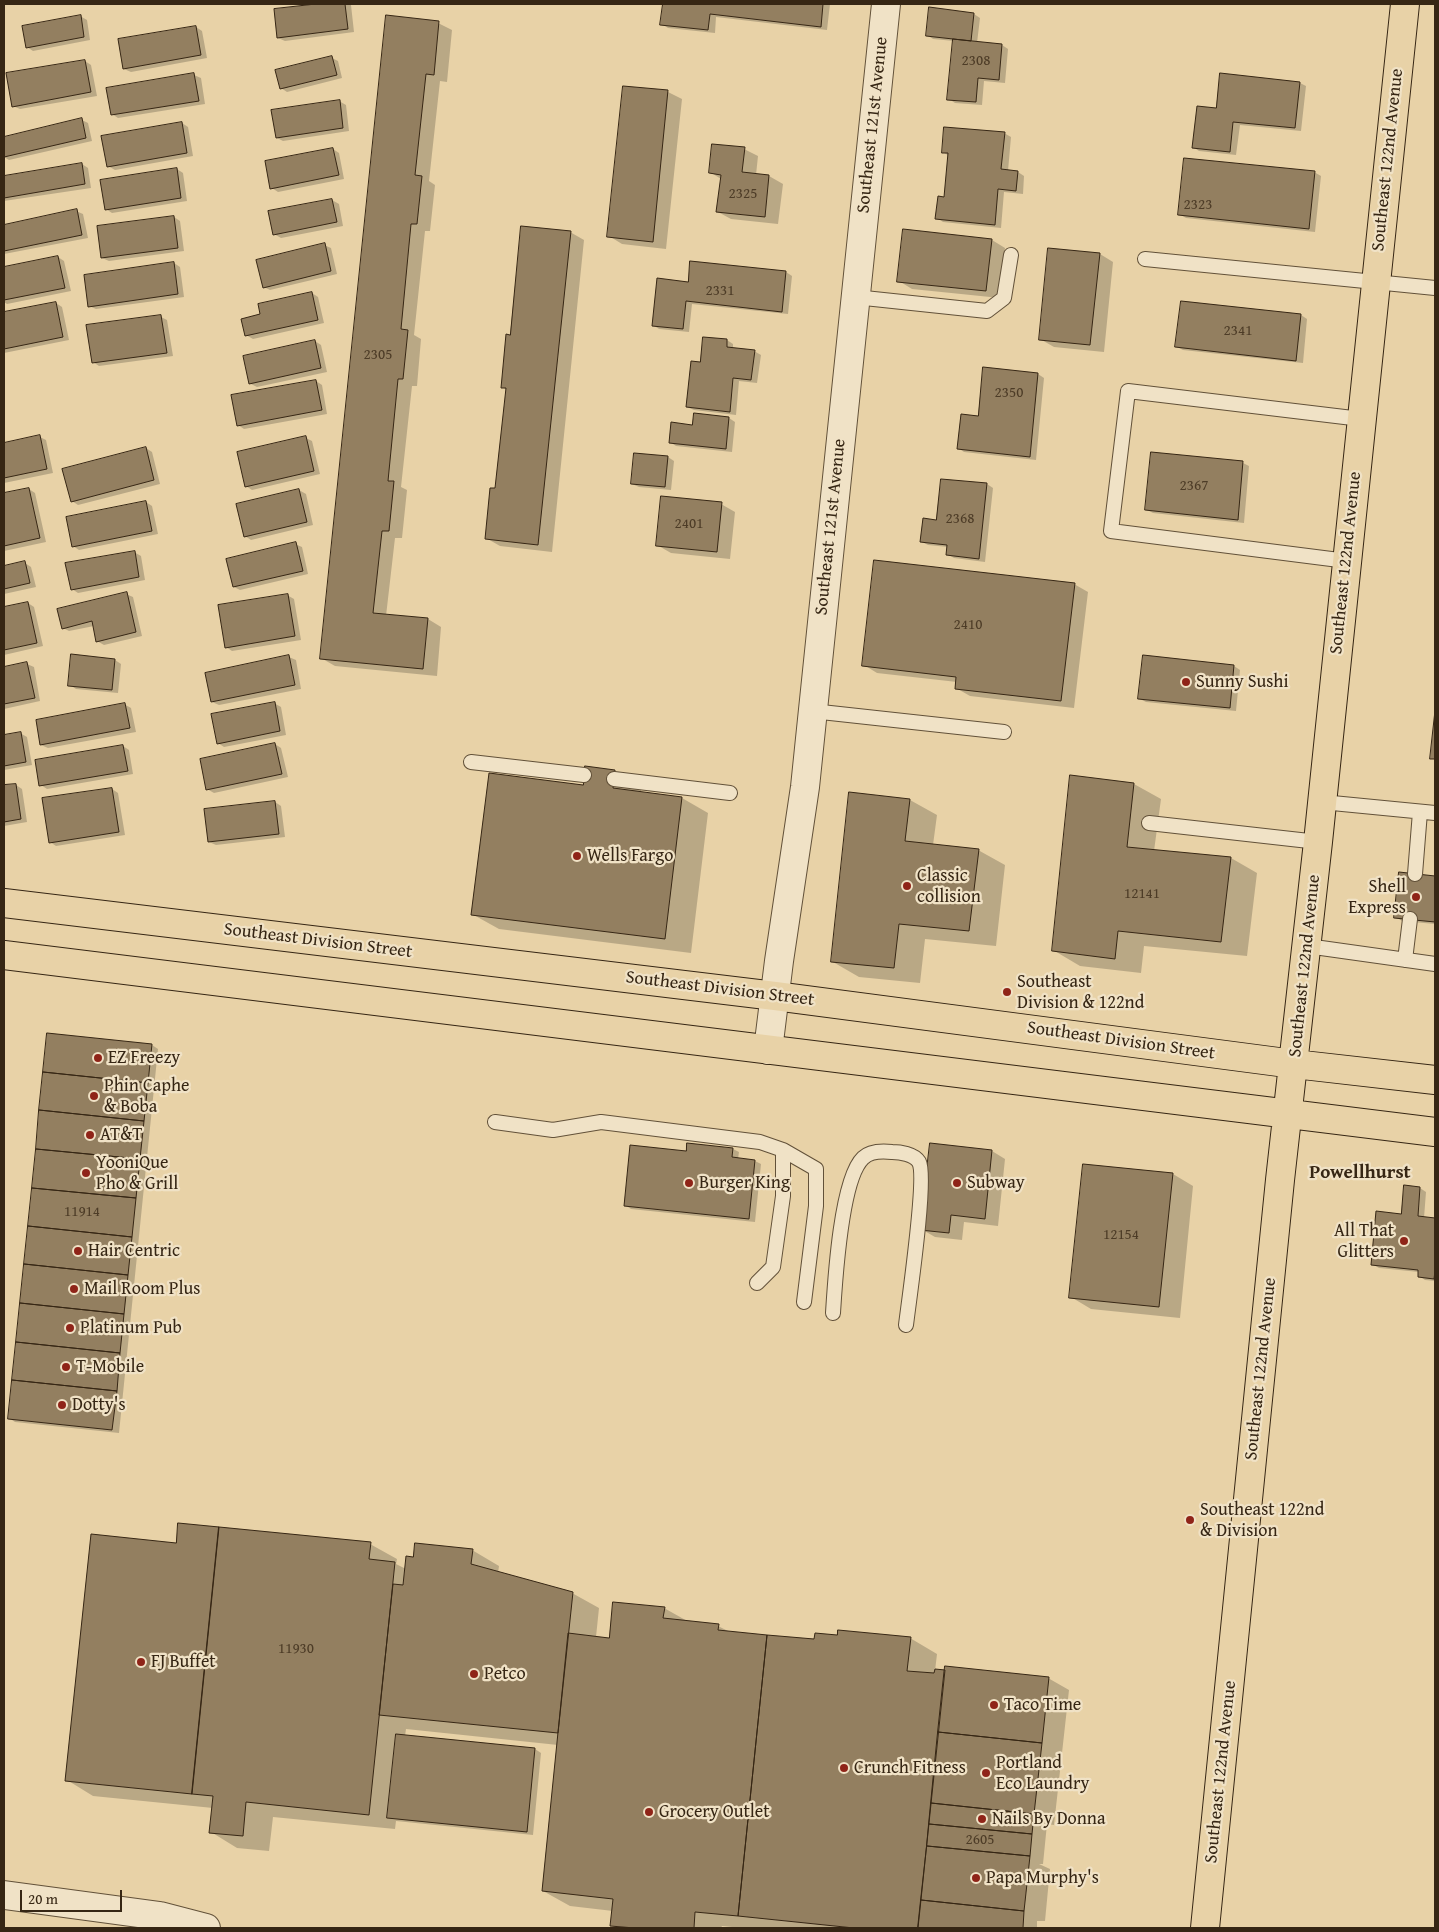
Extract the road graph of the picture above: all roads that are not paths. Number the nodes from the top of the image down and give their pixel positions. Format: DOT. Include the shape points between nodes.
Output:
graph roads {
  1 [pos="886,4"];
  2 [pos="1405,4"];
  3 [pos="1011,255"];
  4 [pos="1145,259"];
  5 [pos="1375,283"];
  6 [pos="1435,288"];
  7 [pos="855,297"];
  8 [pos="1362,419"];
  9 [pos="1347,561"];
  10 [pos="812,711"];
  11 [pos="1004,732"];
  12 [pos="471,762"];
  13 [pos="584,775"];
  14 [pos="614,779"];
  15 [pos="730,792"];
  16 [pos="1322,802"];
  17 [pos="1420,812"];
  18 [pos="1435,813"];
  19 [pos="1149,823"];
  20 [pos="1318,842"];
  21 [pos="1415,874"];
  22 [pos="4,903"];
  23 [pos="4,907"];
  24 [pos="1410,919"];
  25 [pos="1307,946"];
  26 [pos="4,955"];
  27 [pos="1405,960"];
  28 [pos="1435,964"];
  29 [pos="775,996"];
  30 [pos="768,1050"];
  31 [pos="1294,1064"];
  32 [pos="1435,1080"];
  33 [pos="1288,1114"];
  34 [pos="495,1122"];
  35 [pos="1435,1132"];
  36 [pos="783,1150"];
  37 [pos="757,1283"];
  38 [pos="804,1302"];
  39 [pos="833,1313"];
  40 [pos="906,1325"];
  41 [pos="4,1895"];
  42 [pos="206,1928"];
  43 [pos="1205,1928"];
  1 -- 7 [label="street, Southeast 121st Avenue"];
  2 -- 5 [label="main road, Southeast 122nd Avenue"];
  3 -- 7 [label="lane" via="1004,298 987,311"];
  4 -- 5 [label="lane"];
  5 -- 6 [label="lane"];
  5 -- 8 [label="main road, Southeast 122nd Avenue"];
  7 -- 10 [label="street, Southeast 121st Avenue"];
  8 -- 9 [label="main road, Southeast 122nd Avenue"];
  8 -- 9 [label="lane" via="1128,391 1111,531"];
  9 -- 16 [label="main road, Southeast 122nd Avenue"];
  10 -- 11 [label="lane"];
  10 -- 29 [label="street, Southeast 121st Avenue" via="805,786"];
  12 -- 13 [label="lane"];
  14 -- 15 [label="lane"];
  16 -- 17 [label="lane"];
  16 -- 20 [label="main road, Southeast 122nd Avenue"];
  17 -- 18 [label="lane"];
  17 -- 21 [label="lane"];
  19 -- 20 [label="lane"];
  20 -- 25 [label="main road, Southeast 122nd Avenue"];
  22 -- 23 [label="street"];
  22 -- 29 [label="main road, Southeast Division Street"];
  24 -- 27 [label="lane"];
  25 -- 27 [label="lane"];
  25 -- 31 [label="main road, Southeast 122nd Avenue"];
  26 -- 30 [label="main road"];
  27 -- 28 [label="lane"];
  29 -- 30 [label="street, Southeast 121st Avenue"];
  29 -- 31 [label="main road, Southeast Division Street"];
  30 -- 33 [label="main road"];
  31 -- 32 [label="main road, Southeast Division Street"];
  31 -- 33 [label="main road, Southeast 122nd Avenue"];
  33 -- 35 [label="main road"];
  33 -- 43 [label="main road, Southeast 122nd Avenue"];
  34 -- 36 [label="lane" via="553,1130 601,1122 760,1142"];
  36 -- 37 [label="lane" via="783,1196 773,1267"];
  36 -- 38 [label="lane" via="816,1169 816,1206"];
  39 -- 40 [label="lane" via="835,1276 853,1173 863,1157 880,1151 898,1152 919,1162 921,1176"];
  41 -- 42 [label="street" via="160,1916"];
}
